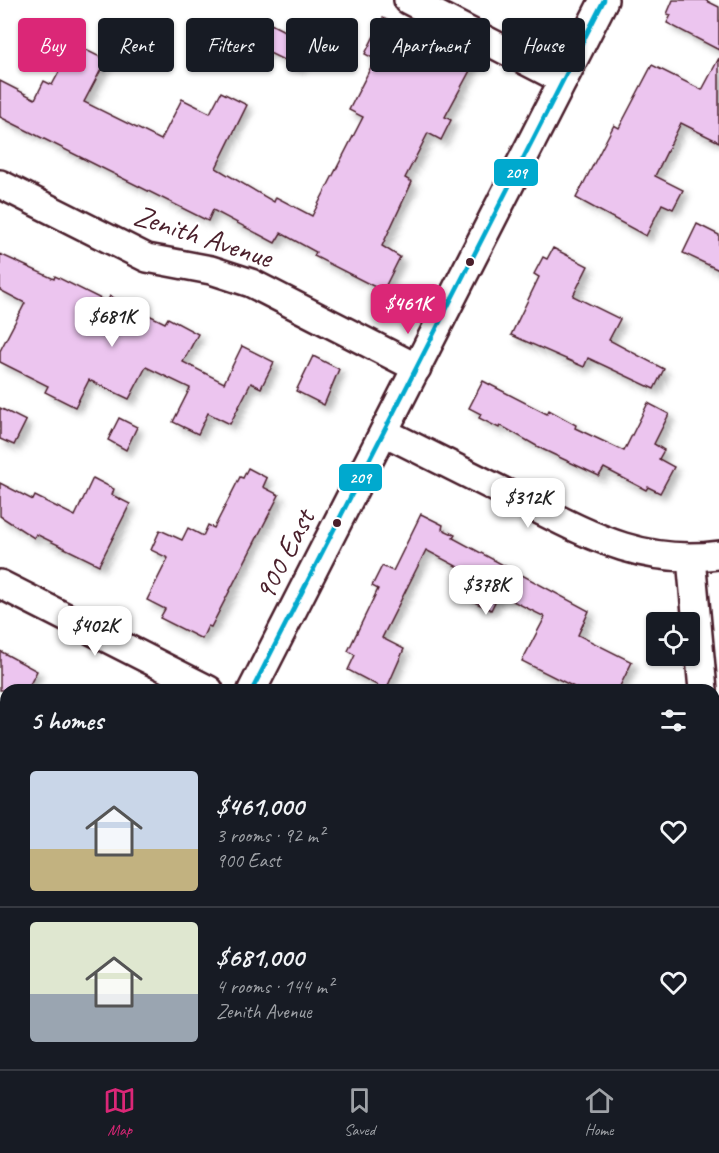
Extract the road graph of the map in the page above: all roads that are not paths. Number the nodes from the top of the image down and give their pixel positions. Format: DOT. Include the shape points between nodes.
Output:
graph roads {
  1 [pos="408,0"];
  2 [pos="604,0"];
  3 [pos="563,80"];
  4 [pos="0,184"];
  5 [pos="417,368"];
  6 [pos="384,432"];
  7 [pos="719,555"];
  8 [pos="691,558"];
  9 [pos="0,584"];
  10 [pos="197,684"];
  11 [pos="255,684"];
  12 [pos="702,684"];
  1 -- 3 [label="street"];
  2 -- 3 [label="street, 900 East"];
  3 -- 5 [label="street, 900 East"];
  4 -- 5 [label="street, Zenith Avenue" via="147,258 211,270 251,283"];
  5 -- 6 [label="street, 900 East"];
  6 -- 8 [label="street" via="607,543 656,556"];
  6 -- 11 [label="street, 900 East"];
  7 -- 8 [label="street"];
  8 -- 12 [label="street"];
  9 -- 10 [label="street"];
}
